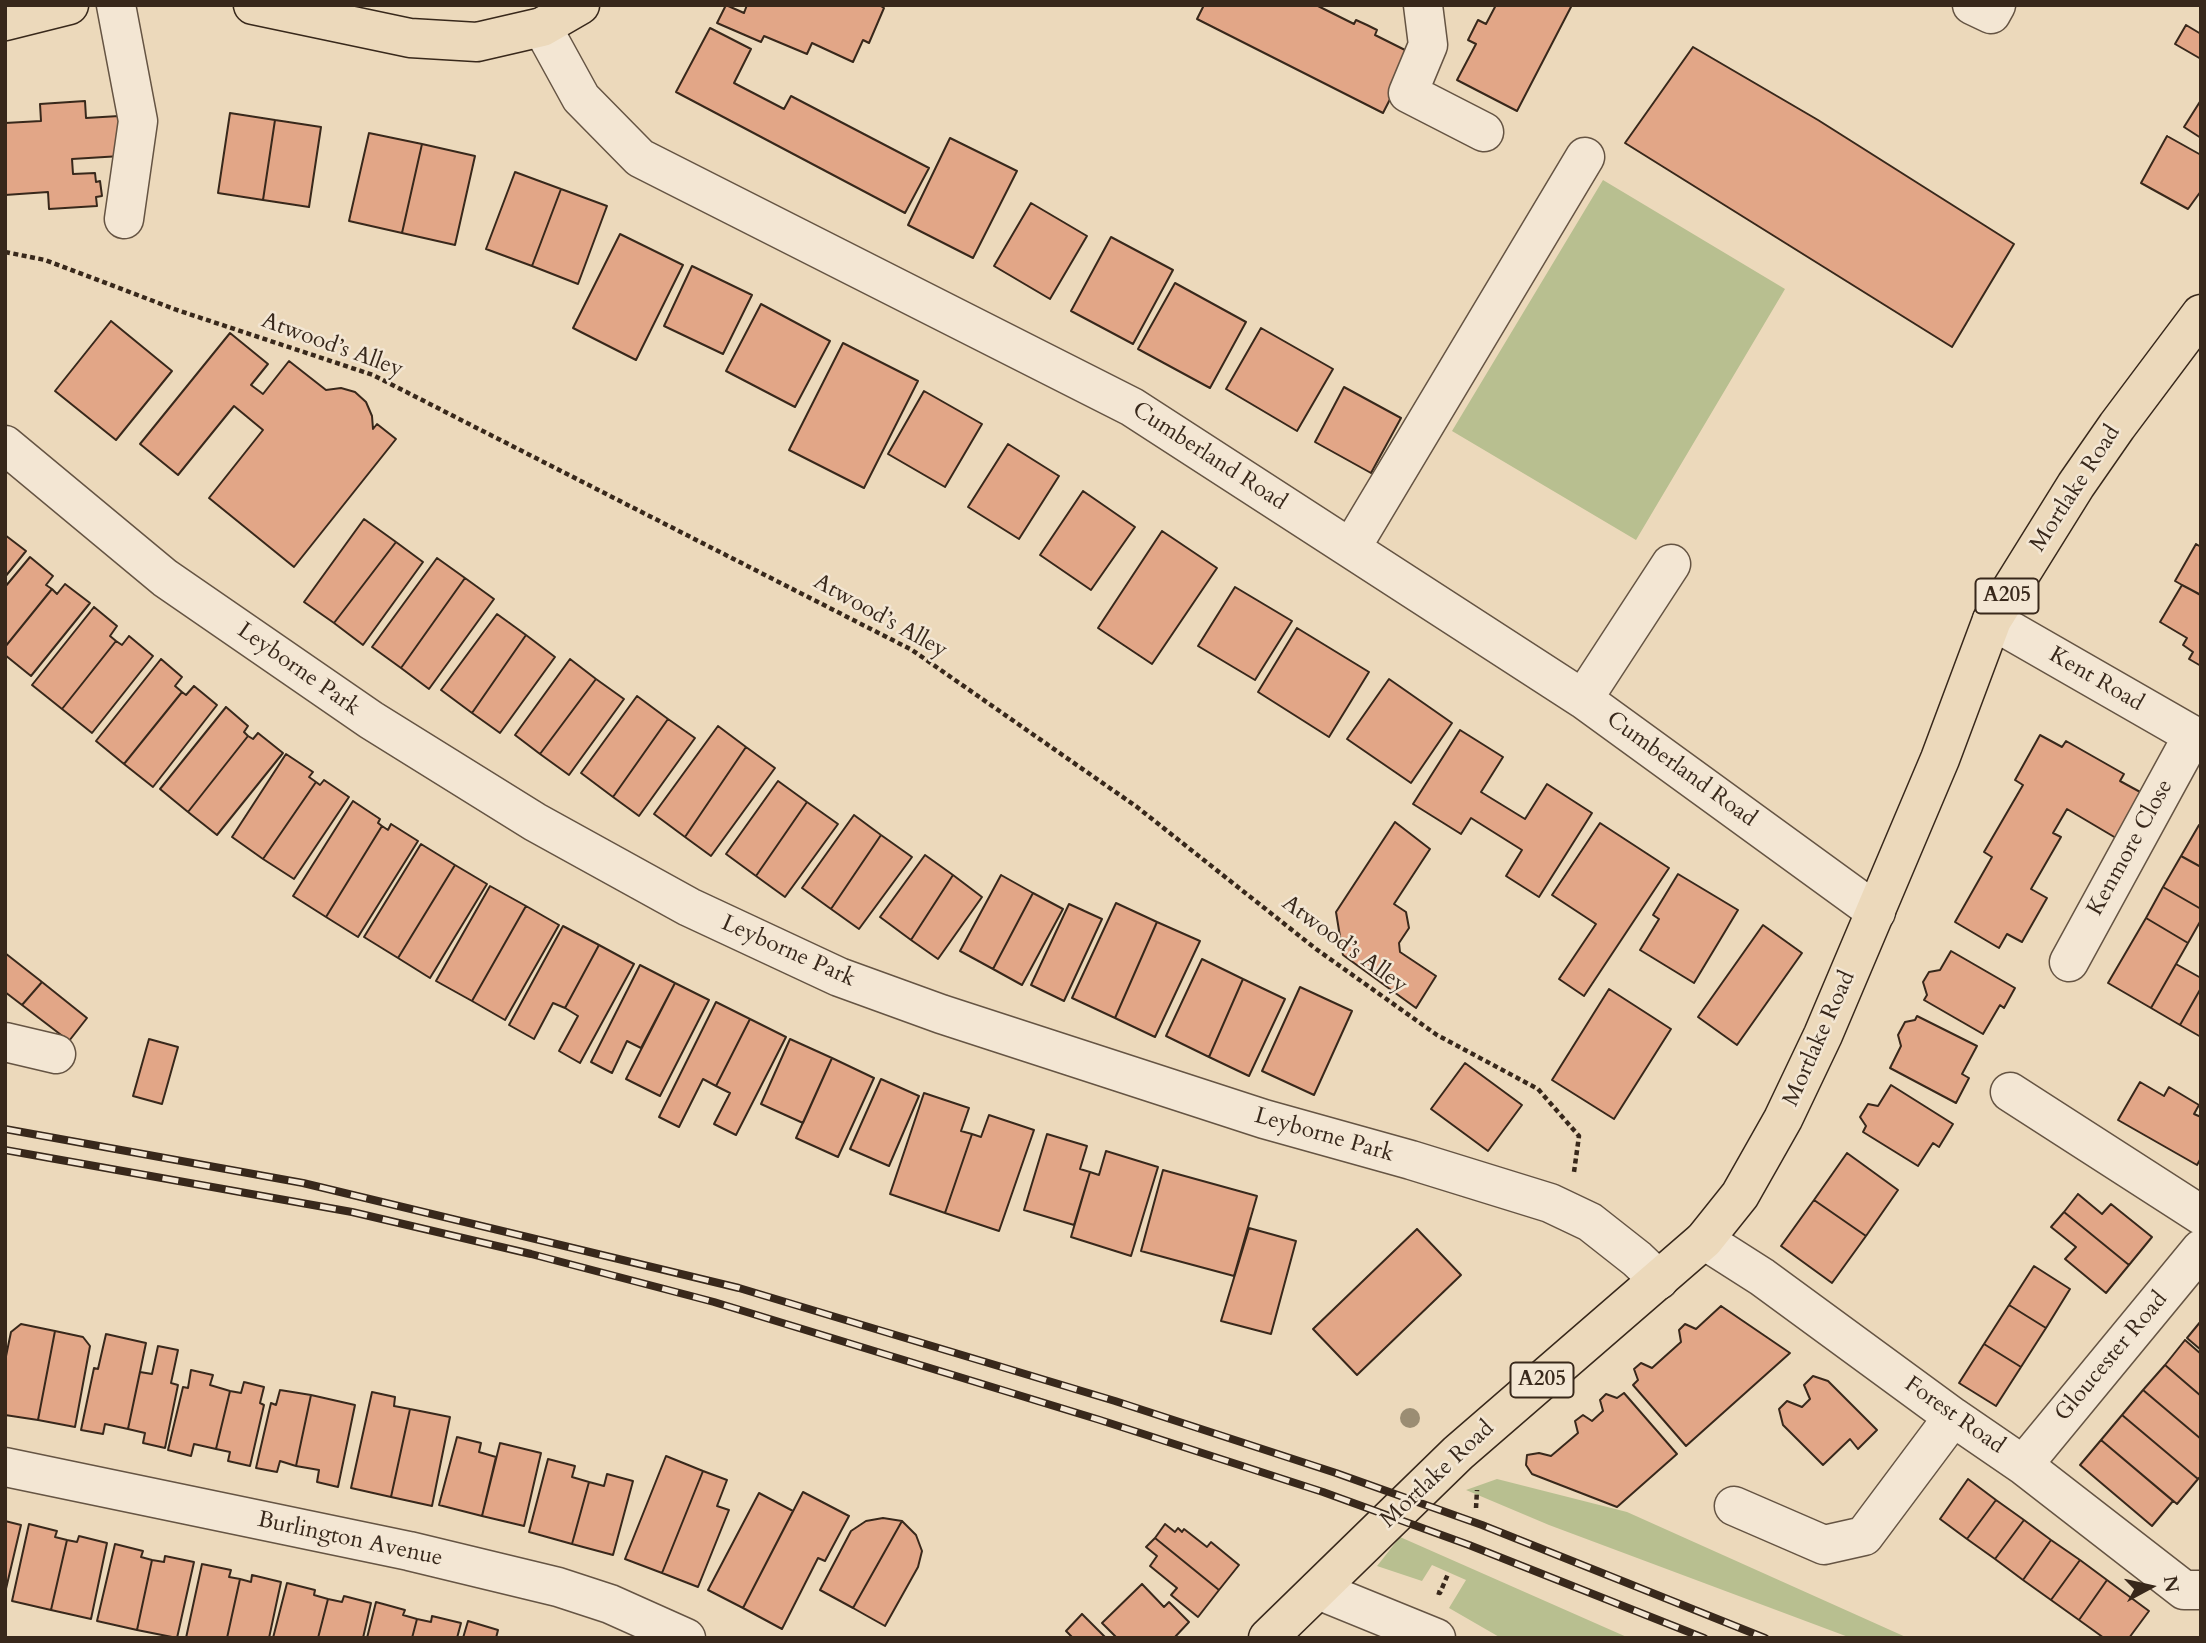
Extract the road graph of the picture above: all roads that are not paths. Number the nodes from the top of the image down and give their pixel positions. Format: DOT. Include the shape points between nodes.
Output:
graph roads {
  1 [pos="69,5"];
  2 [pos="117,5"];
  3 [pos="253,5"];
  4 [pos="580,5"];
  5 [pos="1423,5"];
  6 [pos="1972,5"];
  7 [pos="1996,5"];
  8 [pos="5,21"];
  9 [pos="542,27"];
  10 [pos="1484,132"];
  11 [pos="1585,157"];
  12 [pos="124,219"];
  13 [pos="2201,314"];
  14 [pos="5,445"];
  15 [pos="1350,548"];
  16 [pos="1671,564"];
  17 [pos="1992,620"];
  18 [pos="1583,699"];
  19 [pos="2197,737"];
  20 [pos="1876,912"];
  21 [pos="2070,962"];
  22 [pos="5,1042"];
  23 [pos="56,1054"];
  24 [pos="2010,1092"];
  25 [pos="2201,1215"];
  26 [pos="1704,1240"];
  27 [pos="2201,1250"];
  28 [pos="1659,1280"];
  29 [pos="1953,1417"];
  30 [pos="2023,1465"];
  31 [pos="5,1467"];
  32 [pos="1734,1506"];
  33 [pos="1318,1590"];
  34 [pos="2201,1590"];
  35 [pos="686,1638"];
  36 [pos="1268,1638"];
  37 [pos="1436,1638"];
  1 -- 8 [label="main road"];
  2 -- 12 [label="street" via="138,121"];
  3 -- 9 [label="main road" via="410,38 477,42"];
  4 -- 9 [label="main road"];
  5 -- 10 [label="street" via="1428,45 1408,93"];
  6 -- 7 [label="street" via="1991,14"];
  9 -- 15 [label="street, Cumberland Road" via="581,98 640,158 1132,407"];
  11 -- 15 [label="street"];
  13 -- 17 [label="main road, Mortlake Road / A205" via="2077,485"];
  14 -- 28 [label="street, Leyborne Park" via="165,578 371,720 535,822 689,907 839,976 941,1014 1264,1119 1550,1203 1590,1222"];
  15 -- 18 [label="street, Cumberland Road"];
  16 -- 18 [label="street"];
  17 -- 19 [label="street, Kent Road"];
  17 -- 20 [label="main road, Mortlake Road / A205"];
  18 -- 20 [label="street, Cumberland Road"];
  19 -- 21 [label="street, Kenmore Close"];
  20 -- 26 [label="main road, Mortlake Road / A205" via="1783,1119 1740,1195"];
  22 -- 23 [label="street"];
  24 -- 25 [label="street"];
  26 -- 28 [label="main road, Mortlake Road / A205"];
  26 -- 29 [label="street, Forest Road"];
  27 -- 30 [label="street, Gloucester Road"];
  28 -- 33 [label="main road, Mortlake Road / A205" via="1458,1453"];
  29 -- 30 [label="street, Forest Road"];
  29 -- 32 [label="street" via="1864,1536 1824,1545"];
  30 -- 34 [label="street, Forest Road" via="2184,1590"];
  31 -- 35 [label="street, Burlington Avenue" via="409,1551 558,1587"];
  33 -- 36 [label="main road, Mortlake Road / A205"];
  33 -- 37 [label="street"];
}
